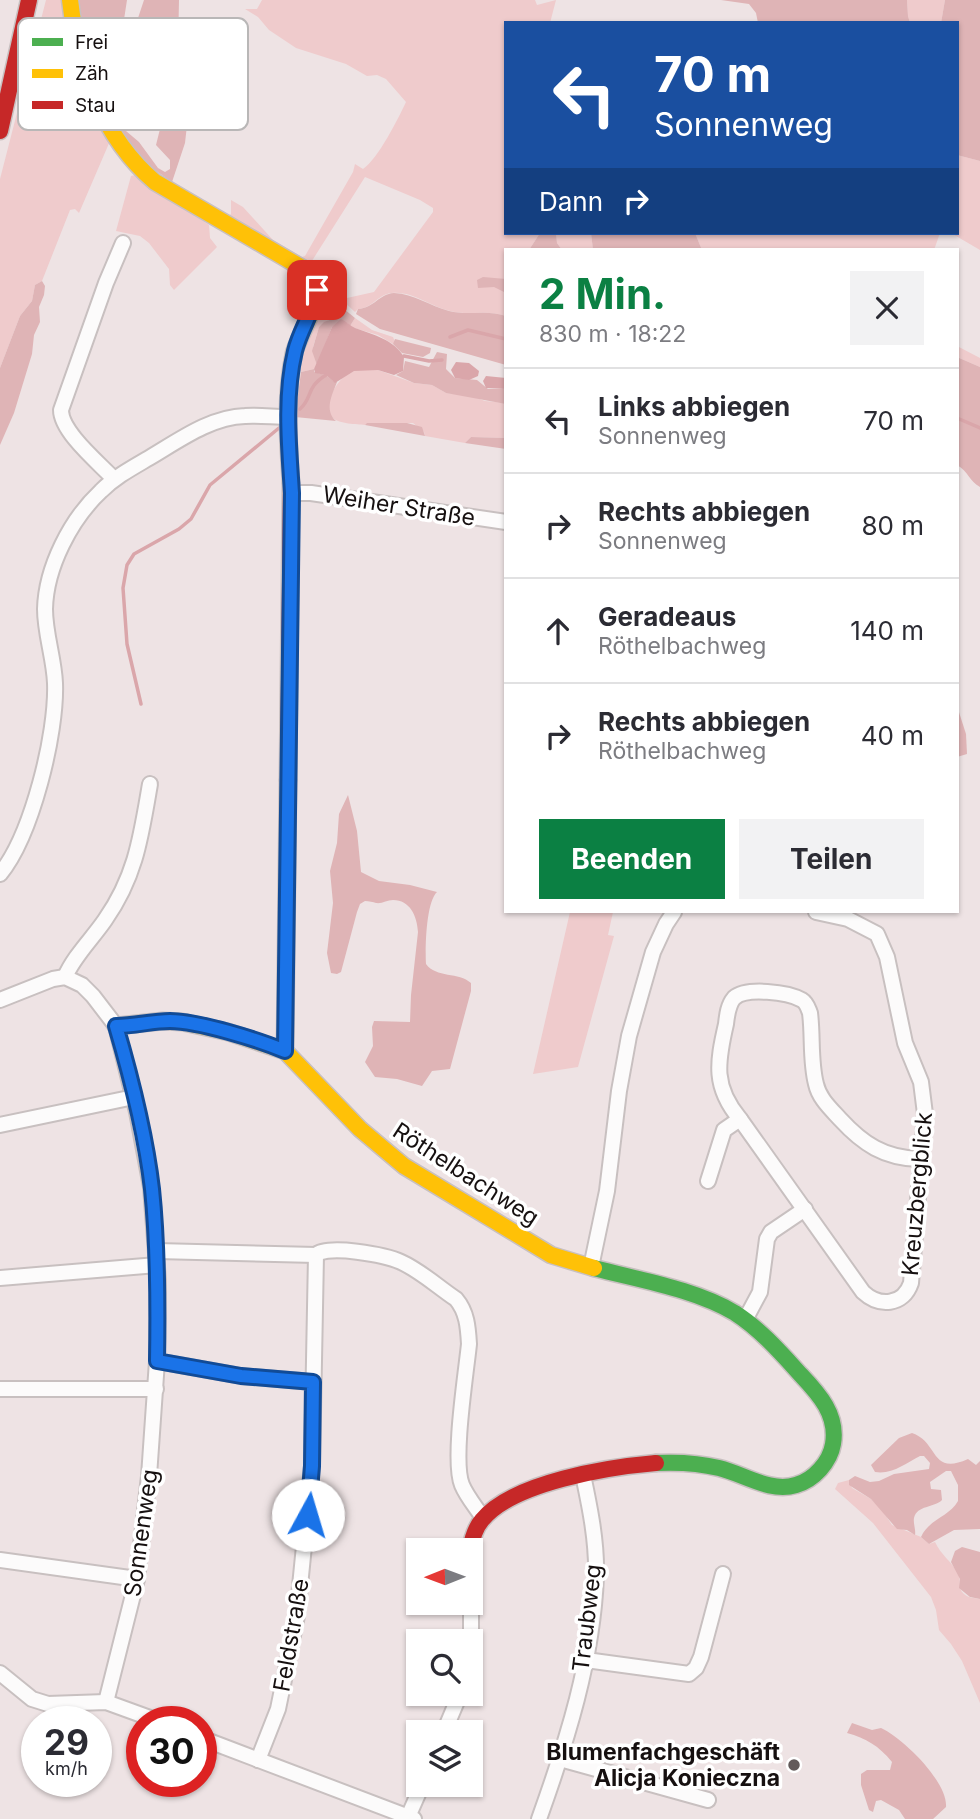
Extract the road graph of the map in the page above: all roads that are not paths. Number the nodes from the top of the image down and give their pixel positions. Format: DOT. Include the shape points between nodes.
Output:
graph roads {
  1 [pos="29,0"];
  2 [pos="70,0"];
  3 [pos="25,18"];
  4 [pos="72,18"];
  5 [pos="18,50"];
  6 [pos="111,130"];
  7 [pos="0,131"];
  8 [pos="123,243"];
  9 [pos="288,417"];
  10 [pos="114,479"];
  11 [pos="292,493"];
  12 [pos="504,523"];
  13 [pos="150,784"];
  14 [pos="0,874"];
  15 [pos="673,913"];
  16 [pos="821,913"];
  17 [pos="65,977"];
  18 [pos="0,1000"];
  19 [pos="116,1026"];
  20 [pos="285,1051"];
  21 [pos="134,1097"];
  22 [pos="740,1119"];
  23 [pos="0,1125"];
  24 [pos="919,1158"];
  25 [pos="708,1181"];
  26 [pos="805,1209"];
  27 [pos="316,1255"];
  28 [pos="157,1258"];
  29 [pos="591,1267"];
  30 [pos="0,1278"];
  31 [pos="746,1320"];
  32 [pos="157,1361"];
  33 [pos="313,1382"];
  34 [pos="0,1389"];
  35 [pos="156,1389"];
  36 [pos="583,1475"];
  37 [pos="483,1518"];
  38 [pos="473,1538"];
  39 [pos="0,1560"];
  40 [pos="723,1574"];
  41 [pos="137,1579"];
  42 [pos="586,1660"];
  43 [pos="0,1673"];
  44 [pos="106,1702"];
  45 [pos="126,1709"];
  46 [pos="217,1744"];
  47 [pos="560,1759"];
  48 [pos="258,1760"];
  49 [pos="418,1797"];
  50 [pos="708,1800"];
  51 [pos="411,1818"];
  52 [pos="539,1819"];
  1 -- 3 [label="street"];
  2 -- 4 [label="street"];
  5 -- 7 [label="street"];
  6 -- 9 [label="street" via="146,176 304,269 317,290 295,350"];
  8 -- 10 [label="street" via="61,410 68,430"];
  9 -- 10 [label="street" via="244,416 214,423"];
  9 -- 11 [label="street"];
  10 -- 14 [label="street" via="67,536 48,589 45,610 55,680 51,733 27,827"];
  11 -- 12 [label="street, Weiher Straße"];
  11 -- 20 [label="street"];
  13 -- 17 [label="street" via="133,870 106,920"];
  15 -- 29 [label="street" via="653,952 629,1036"];
  16 -- 24 [label="street, Kreuzbergblick" via="873,930 885,948 905,1043 924,1100"];
  17 -- 18 [label="street"];
  17 -- 19 [label="street" via="82,985"];
  19 -- 20 [label="street, Röthelbachweg" via="180,1022"];
  19 -- 21 [label="street"];
  20 -- 29 [label="street, Röthelbachweg" via="360,1129 404,1166 551,1255"];
  21 -- 23 [label="street"];
  21 -- 28 [label="street, Sonnenweg" via="152,1187"];
  22 -- 24 [label="street, Kreuzbergblick" via="723,1094 719,1074 729,1007 748,991 793,997 802,1000 810,1013 815,1080 823,1100 872,1148"];
  22 -- 25 [label="street" via="724,1130"];
  22 -- 26 [label="street, Kreuzbergblick"];
  24 -- 26 [label="street, Kreuzbergblick" via="911,1283 895,1300 880,1302 863,1292"];
  26 -- 31 [label="street" via="771,1231 761,1292"];
  27 -- 28 [label="street"];
  27 -- 33 [label="street, Feldstraße"];
  27 -- 37 [label="street" via="331,1249 398,1260 462,1307 469,1343 460,1476"];
  28 -- 30 [label="street"];
  28 -- 32 [label="street, Sonnenweg"];
  29 -- 31 [label="street, Röthelbachweg" via="704,1298"];
  31 -- 36 [label="street, Röthelbachweg" via="828,1406 833,1443 818,1473 782,1487 769,1487 716,1466 685,1463 655,1463"];
  32 -- 33 [label="street" via="241,1376"];
  32 -- 35 [label="street, Sonnenweg"];
  33 -- 48 [label="street, Feldstraße" via="312,1466 297,1616 278,1709"];
  34 -- 35 [label="street"];
  35 -- 41 [label="street, Sonnenweg"];
  36 -- 37 [label="street" via="525,1491"];
  36 -- 42 [label="street, Traubweg" via="596,1574"];
  37 -- 38 [label="street"];
  39 -- 41 [label="street"];
  40 -- 42 [label="street" via="701,1657 689,1674"];
  41 -- 44 [label="street, Sonnenweg"];
  42 -- 47 [label="street, Traubweg"];
  43 -- 44 [label="street" via="32,1699 48,1704"];
  44 -- 45 [label="street"];
  46 -- 48 [label="street"];
  47 -- 50 [label="street"];
  47 -- 52 [label="street, Traubweg"];
  48 -- 51 [label="street"];
  49 -- 51 [label="street"];
}
